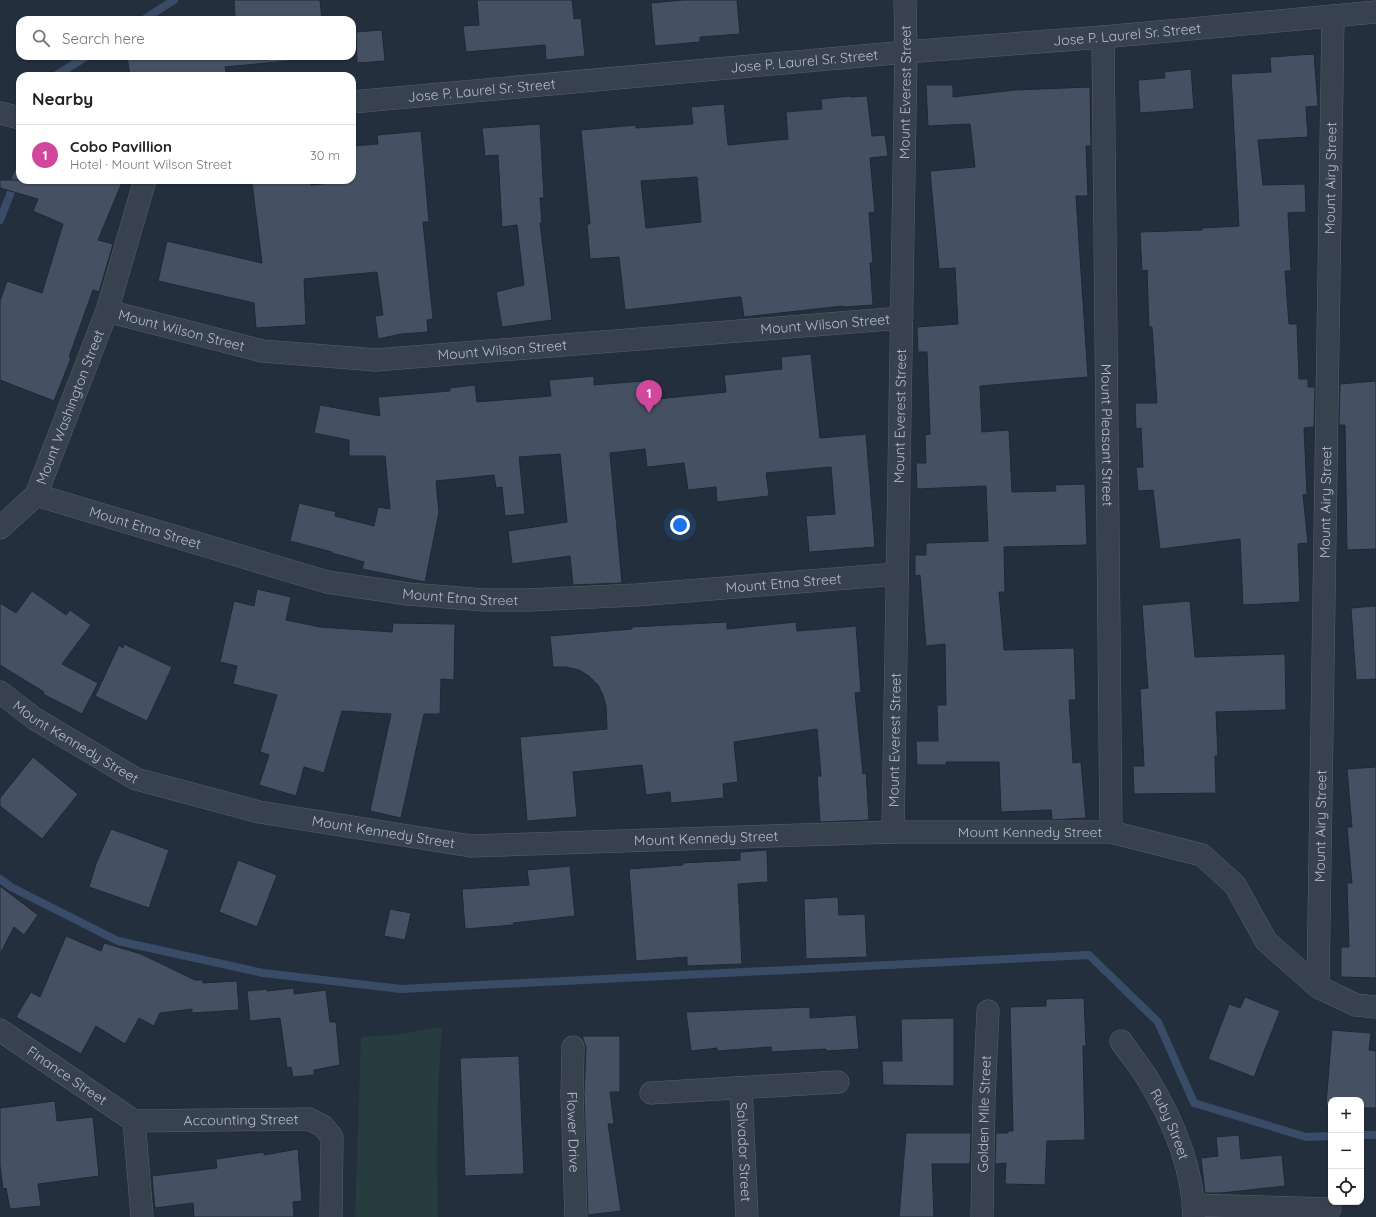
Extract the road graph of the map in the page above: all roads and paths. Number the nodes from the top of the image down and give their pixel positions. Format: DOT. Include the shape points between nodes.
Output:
graph roads {
  1 [pos="904,0"];
  2 [pos="1376,12"];
  3 [pos="1333,16"];
  4 [pos="1103,37"];
  5 [pos="906,52"];
  6 [pos="356,102"];
  7 [pos="0,113"];
  8 [pos="16,117"];
  9 [pos="144,184"];
  10 [pos="107,311"];
  11 [pos="902,318"];
  12 [pos="36,495"];
  13 [pos="0,528"];
  14 [pos="897,574"];
  15 [pos="0,692"];
  16 [pos="893,832"];
  17 [pos="1112,832"];
  18 [pos="1318,987"];
  19 [pos="1376,1007"];
  20 [pos="988,1011"];
  21 [pos="0,1030"];
  22 [pos="1121,1041"];
  23 [pos="573,1047"];
  24 [pos="838,1082"];
  25 [pos="741,1088"];
  26 [pos="650,1093"];
  27 [pos="134,1121"];
  28 [pos="1330,1210"];
  29 [pos="1194,1211"];
  30 [pos="142,1217"];
  31 [pos="331,1217"];
  32 [pos="576,1217"];
  33 [pos="747,1217"];
  34 [pos="982,1217"];
  1 -- 5 [label="street, Mount Everest Street"];
  2 -- 3 [label="street, Jose P. Laurel Sr. Street"];
  3 -- 4 [label="street, Jose P. Laurel Sr. Street"];
  3 -- 18 [label="street, Mount Airy Street"];
  4 -- 5 [label="street, Jose P. Laurel Sr. Street"];
  4 -- 17 [label="street, Mount Pleasant Street"];
  5 -- 6 [label="street, Jose P. Laurel Sr. Street"];
  5 -- 11 [label="street, Mount Everest Street"];
  7 -- 8 [label="street"];
  9 -- 10 [label="street, Mount Washington Street"];
  10 -- 11 [label="street, Mount Wilson Street" via="262,351 376,360"];
  10 -- 12 [label="street, Mount Washington Street"];
  11 -- 14 [label="street, Mount Everest Street"];
  12 -- 13 [label="street, Mount Washington Street"];
  12 -- 14 [label="street, Mount Etna Street" via="327,582 408,594 484,600 528,600 637,595"];
  14 -- 16 [label="street, Mount Everest Street"];
  15 -- 16 [label="street, Mount Kennedy Street" via="35,719 136,779 259,812 471,846"];
  16 -- 17 [label="street, Mount Kennedy Street"];
  17 -- 18 [label="street, Mount Kennedy Street" via="1202,855 1235,885 1266,941"];
  18 -- 19 [label="street, Mount Kennedy Street" via="1356,1005"];
  20 -- 34 [label="street, Golden Mile Street"];
  21 -- 27 [label="street, Finance Street"];
  22 -- 29 [label="street, Ruby Street" via="1146,1076 1165,1111 1186,1168"];
  23 -- 32 [label="street, Flower Drive"];
  24 -- 25 [label="street"];
  25 -- 26 [label="street"];
  25 -- 33 [label="street, Salvador Street"];
  27 -- 30 [label="street"];
  27 -- 31 [label="street, Accounting Street" via="309,1119 323,1126 332,1137"];
  28 -- 29 [label="street"];
}
